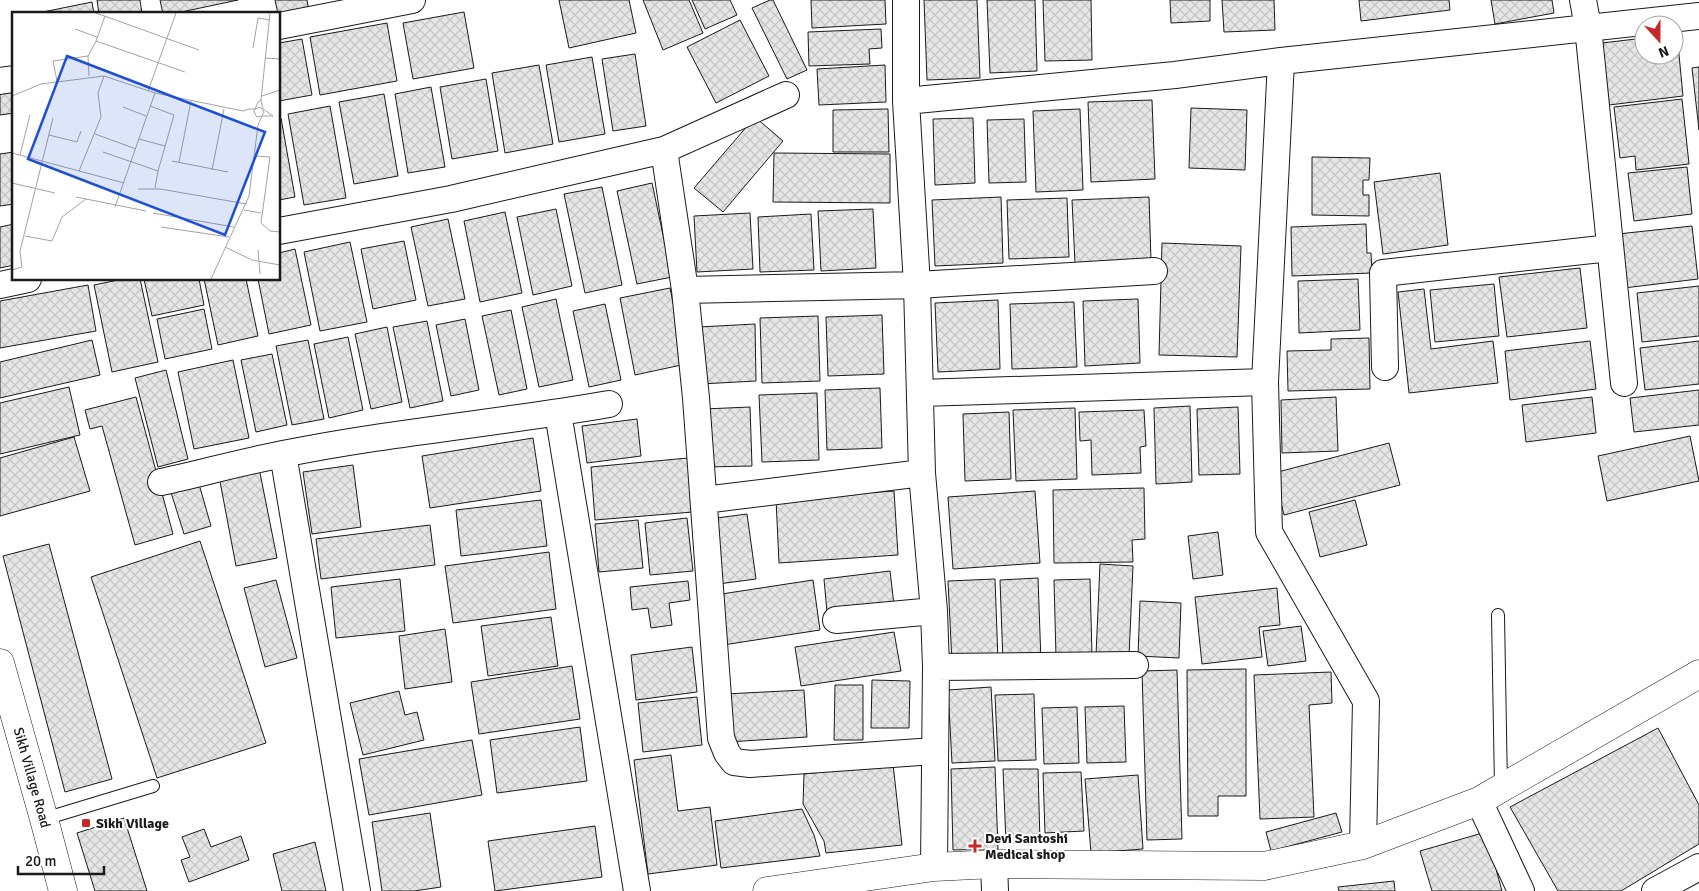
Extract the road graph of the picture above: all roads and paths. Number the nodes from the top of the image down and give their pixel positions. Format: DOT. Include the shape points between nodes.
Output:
graph roads {
  1 [pos="412,0"];
  2 [pos="906,0"];
  3 [pos="1583,0"];
  4 [pos="1699,16"];
  5 [pos="280,26"];
  6 [pos="1588,27"];
  7 [pos="1281,61"];
  8 [pos="786,94"];
  9 [pos="906,101"];
  10 [pos="664,150"];
  11 [pos="280,230"];
  12 [pos="1610,248"];
  13 [pos="1154,271"];
  14 [pos="22,280"];
  15 [pos="0,284"];
  16 [pos="917,285"];
  17 [pos="685,290"];
  18 [pos="1385,367"];
  19 [pos="1265,382"];
  20 [pos="1624,383"];
  21 [pos="920,393"];
  22 [pos="609,404"];
  23 [pos="558,413"];
  24 [pos="284,454"];
  25 [pos="922,473"];
  26 [pos="161,482"];
  27 [pos="704,500"];
  28 [pos="934,611"];
  29 [pos="1498,615"];
  30 [pos="836,620"];
  31 [pos="1135,665"];
  32 [pos="936,667"];
  33 [pos="1699,674"];
  34 [pos="2,677"];
  35 [pos="934,751"];
  36 [pos="154,786"];
  37 [pos="1490,795"];
  38 [pos="44,819"];
  39 [pos="1363,845"];
  40 [pos="994,864"];
  41 [pos="934,867"];
  42 [pos="1699,867"];
  43 [pos="63,891"];
  44 [pos="357,891"];
  45 [pos="638,891"];
  46 [pos="767,891"];
  47 [pos="995,891"];
  48 [pos="1521,891"];
  49 [pos="1654,891"];
  1 -- 5 [label="street"];
  2 -- 9 [label="street"];
  3 -- 6 [label="street"];
  4 -- 6 [label="street"];
  6 -- 7 [label="street"];
  6 -- 12 [label="street"];
  7 -- 9 [label="street" via="1175,75"];
  7 -- 19 [label="street"];
  8 -- 10 [label="street"];
  9 -- 16 [label="street"];
  10 -- 11 [label="street" via="451,199"];
  10 -- 17 [label="street"];
  12 -- 18 [label="street" via="1383,272"];
  12 -- 20 [label="street"];
  13 -- 16 [label="street"];
  14 -- 15 [label="street"];
  16 -- 17 [label="street"];
  16 -- 21 [label="street"];
  17 -- 27 [label="street"];
  19 -- 21 [label="street"];
  19 -- 39 [label="street" via="1269,532 1366,701"];
  21 -- 25 [label="street"];
  22 -- 23 [label="street"];
  23 -- 24 [label="street" via="491,420"];
  23 -- 45 [label="street"];
  24 -- 26 [label="street"];
  24 -- 44 [label="street"];
  25 -- 27 [label="street"];
  25 -- 28 [label="street"];
  27 -- 35 [label="street" via="721,738 734,762 750,764"];
  28 -- 30 [label="street"];
  28 -- 32 [label="street"];
  29 -- 37 [label="lane"];
  31 -- 32 [label="street"];
  32 -- 35 [label="street"];
  33 -- 37 [label="street"];
  34 -- 38 [label="street, Sikh Village Road"];
  35 -- 41 [label="street"];
  36 -- 38 [label="lane"];
  37 -- 39 [label="street"];
  37 -- 48 [label="street"];
  38 -- 43 [label="street, Sikh Village Road"];
  39 -- 40 [label="street" via="1264,866"];
  40 -- 41 [label="street"];
  40 -- 47 [label="street"];
  41 -- 46 [label="street"];
  42 -- 49 [label="street"];
}
